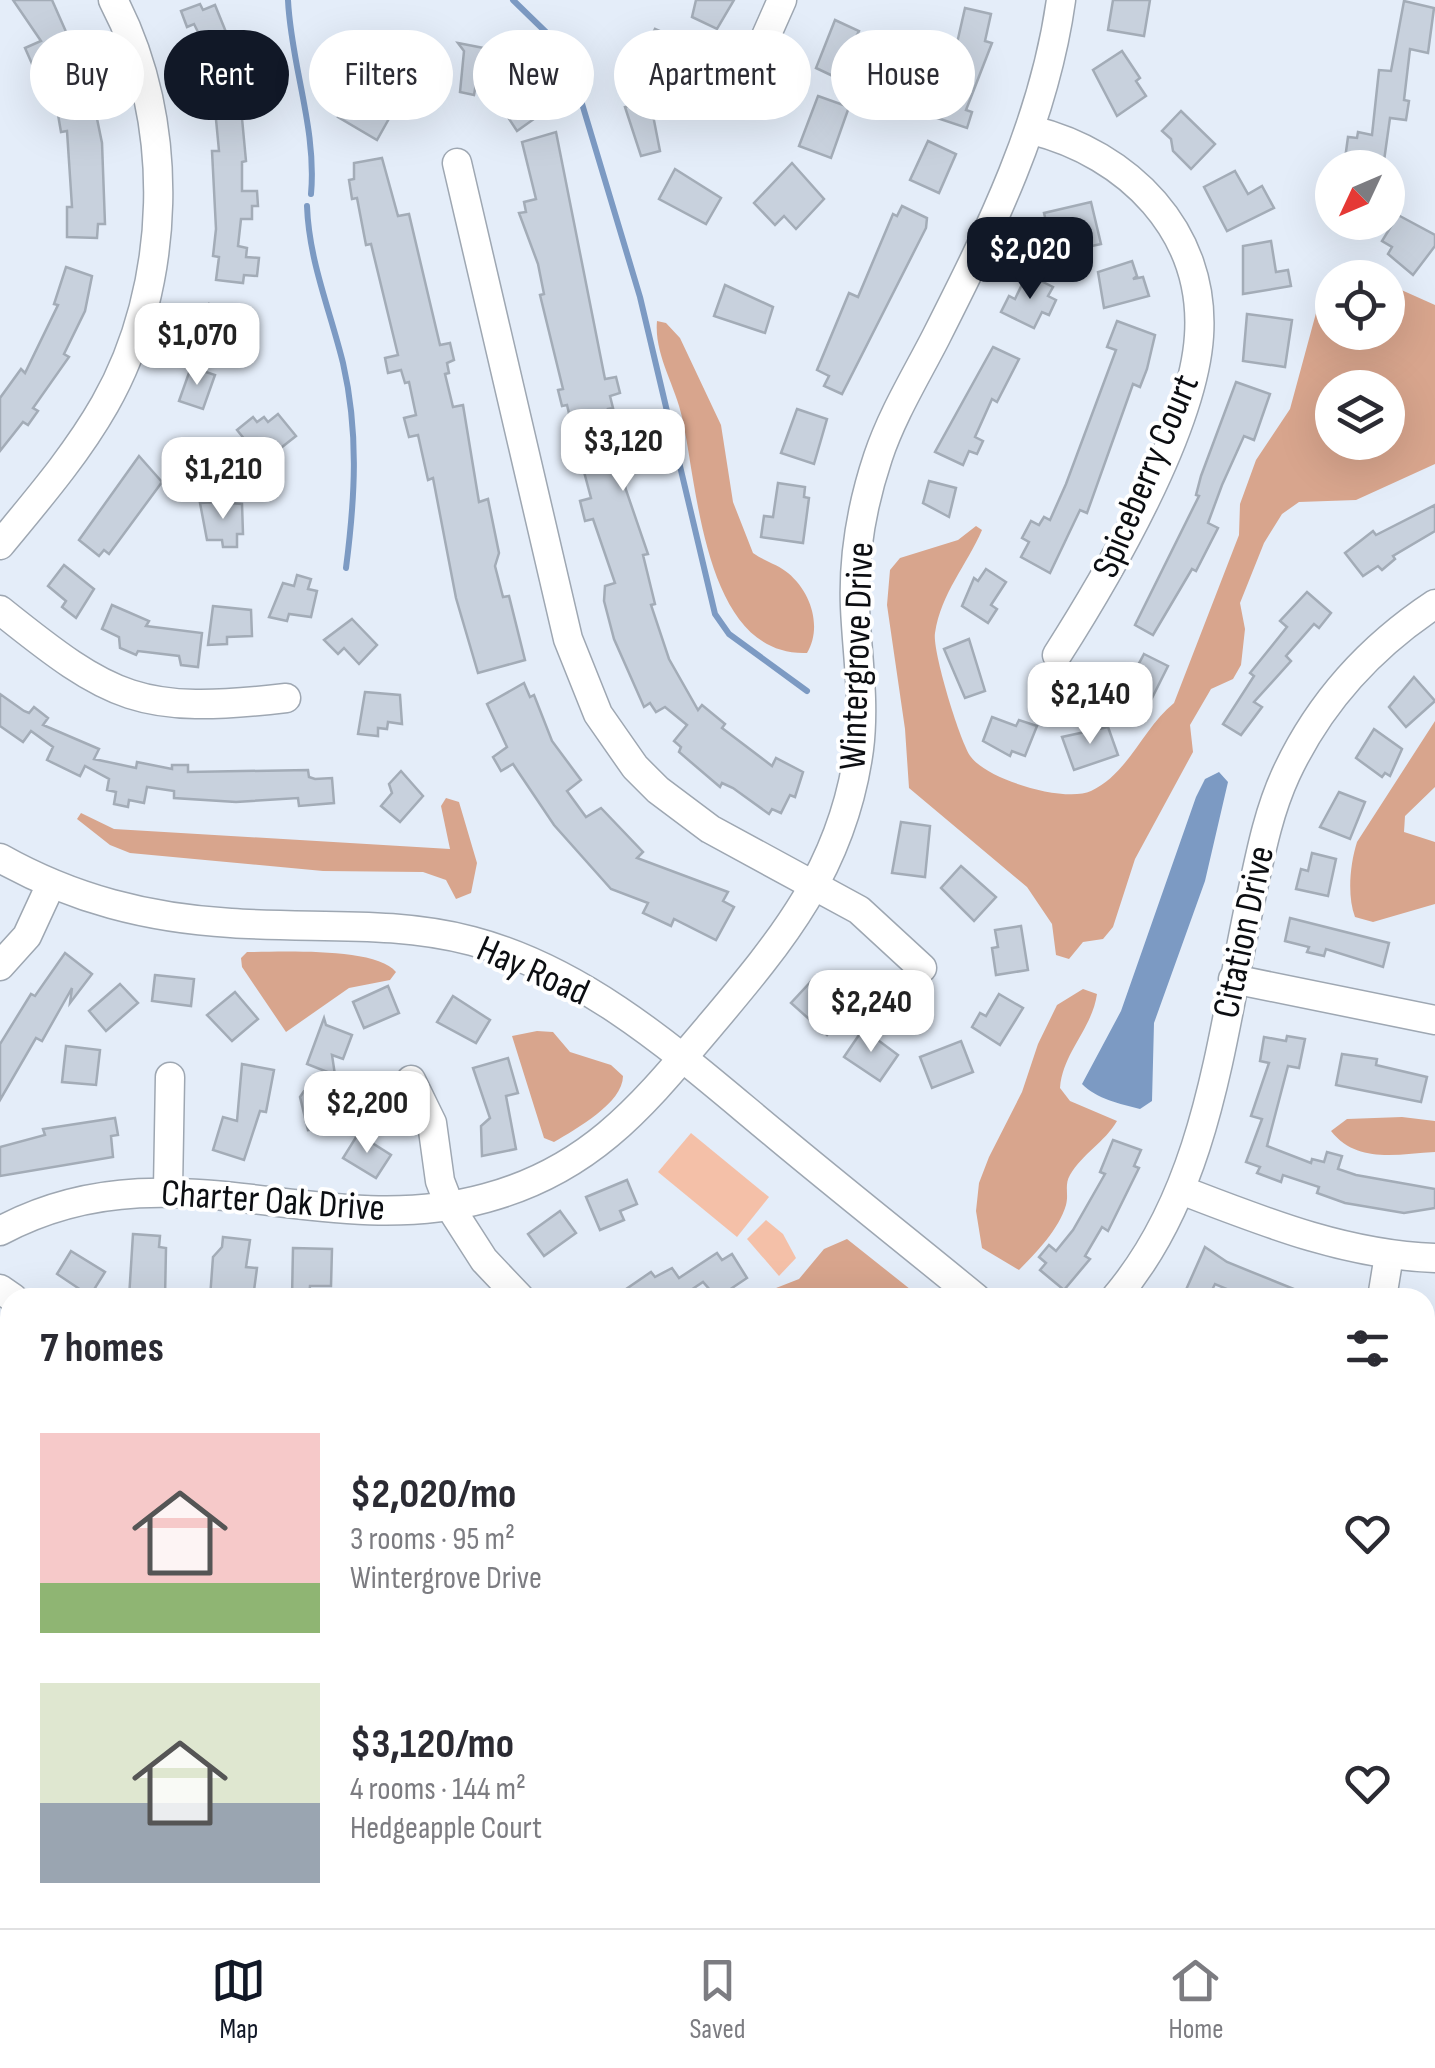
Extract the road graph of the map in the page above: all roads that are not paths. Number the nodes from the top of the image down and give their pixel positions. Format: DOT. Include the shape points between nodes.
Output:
graph roads {
  1 [pos="114,0"];
  2 [pos="782,0"];
  3 [pos="1060,0"];
  4 [pos="769,30"];
  5 [pos="1032,130"];
  6 [pos="457,163"];
  7 [pos="0,545"];
  8 [pos="1435,604"];
  9 [pos="0,610"];
  10 [pos="1057,654"];
  11 [pos="286,698"];
  12 [pos="0,858"];
  13 [pos="52,884"];
  14 [pos="816,886"];
  15 [pos="0,966"];
  16 [pos="922,968"];
  17 [pos="1234,979"];
  18 [pos="1435,1020"];
  19 [pos="682,1058"];
  20 [pos="170,1078"];
  21 [pos="411,1080"];
  22 [pos="168,1189"];
  23 [pos="1182,1190"];
  24 [pos="450,1206"];
  25 [pos="0,1231"];
  26 [pos="1389,1255"];
  27 [pos="1435,1258"];
  28 [pos="511,1288"];
  29 [pos="964,1288"];
  30 [pos="1123,1288"];
  31 [pos="1384,1288"];
  1 -- 7 [label="street" via="134,51 154,142 157,219 149,280 106,402"];
  2 -- 4 [label="street"];
  3 -- 5 [label="street, Wintergrove Drive"];
  5 -- 10 [label="street, Spiceberry Court" via="1095,152 1146,190 1181,242 1198,303 1195,366 1149,488"];
  5 -- 14 [label="street, Wintergrove Drive" via="886,436 870,483 856,570 858,754 836,840"];
  6 -- 14 [label="street" via="568,639 598,714 635,767 683,811"];
  8 -- 17 [label="street, Citation Drive" via="1353,672 1307,734 1269,820"];
  9 -- 11 [label="street" via="82,674 140,698 186,706"];
  12 -- 13 [label="street, Hay Road"];
  13 -- 15 [label="street" via="26,936"];
  13 -- 19 [label="street, Hay Road" via="138,912 232,924 372,925 471,940 570,982"];
  14 -- 16 [label="street" via="858,910"];
  14 -- 19 [label="street, Wintergrove Drive" via="783,939"];
  17 -- 18 [label="street"];
  17 -- 23 [label="street, Citation Drive"];
  19 -- 24 [label="street, Charter Oak Drive" via="637,1113 583,1155 520,1187"];
  19 -- 29 [label="street, Hay Road"];
  20 -- 22 [label="street"];
  21 -- 24 [label="street" via="432,1123"];
  22 -- 24 [label="street, Charter Oak Drive" via="370,1211"];
  22 -- 25 [label="street, Charter Oak Drive" via="75,1202"];
  23 -- 26 [label="street" via="1296,1232"];
  23 -- 30 [label="street, Citation Drive"];
  24 -- 28 [label="street"];
  26 -- 27 [label="street"];
  26 -- 31 [label="street"];
}
